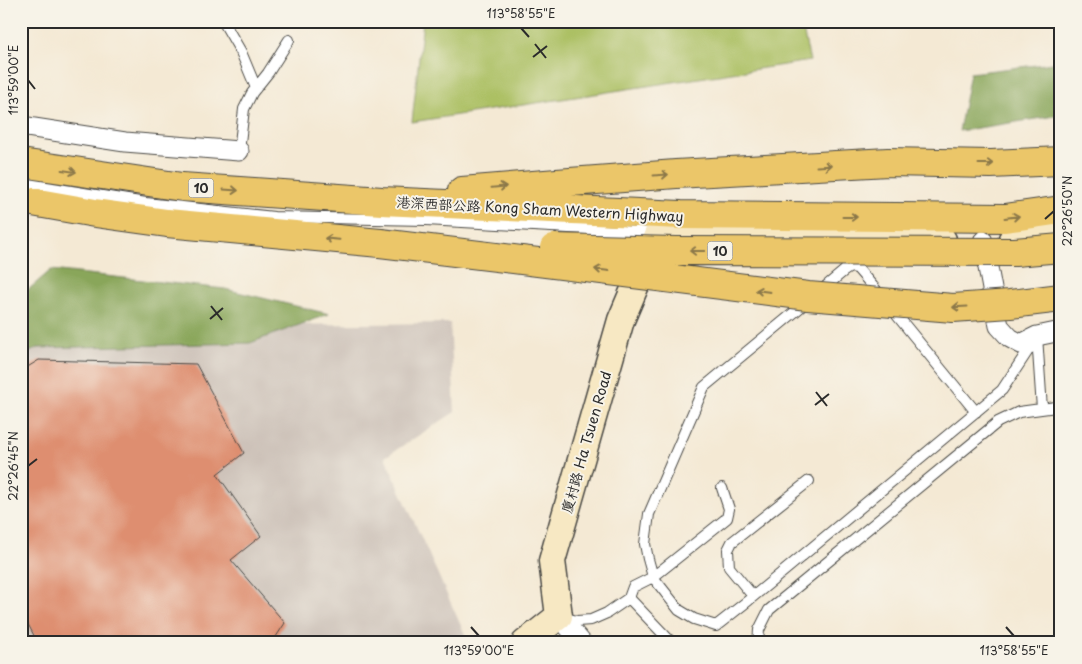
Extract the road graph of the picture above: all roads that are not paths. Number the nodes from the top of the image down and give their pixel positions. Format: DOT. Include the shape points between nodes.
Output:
graph roads {
  1 [pos="223,21"];
  2 [pos="289,40"];
  3 [pos="256,88"];
  4 [pos="21,126"];
  5 [pos="238,151"];
  6 [pos="1061,161"];
  7 [pos="21,163"];
  8 [pos="21,183"];
  9 [pos="21,200"];
  10 [pos="382,202"];
  11 [pos="1061,210"];
  12 [pos="658,233"];
  13 [pos="1061,233"];
  14 [pos="983,241"];
  15 [pos="380,243"];
  16 [pos="1061,248"];
  17 [pos="1061,298"];
  18 [pos="1061,331"];
  19 [pos="1037,336"];
  20 [pos="1042,409"];
  21 [pos="1061,409"];
  22 [pos="976,412"];
  23 [pos="809,481"];
  24 [pos="722,488"];
  25 [pos="653,577"];
  26 [pos="753,596"];
  27 [pos="629,598"];
  28 [pos="559,616"];
  29 [pos="525,643"];
  30 [pos="582,643"];
  31 [pos="672,643"];
  32 [pos="758,643"];
  1 -- 3 [label="lane"];
  2 -- 3 [label="lane"];
  3 -- 5 [label="lane" via="244,110"];
  4 -- 5 [label="street" via="124,142"];
  10 -- 6 [label="highway, one-way" via="432,193 557,182 788,168 888,162 991,164"];
  7 -- 10 [label="highway, 港深西部公路 Kong Sham Western Highway / 10, one-way" via="182,187"];
  8 -- 12 [label="lane" via="146,203 274,218 426,220"];
  15 -- 9 [label="highway, 10, one-way" via="166,223"];
  10 -- 11 [label="highway, 港深西部公路 Kong Sham Western Highway / 10, one-way" via="681,215 1005,218"];
  12 -- 14 [label="street" via="788,233"];
  12 -- 28 [label="street, 廈村路 Ha Tsuen Road" via="621,320 552,561"];
  13 -- 14 [label="street"];
  14 -- 19 [label="street" via="999,326 1021,344"];
  16 -- 15 [label="highway, 10, one-way, bridge" via="1015,252 676,251"];
  17 -- 15 [label="highway, one-way, bridge" via="953,308 808,296"];
  18 -- 19 [label="street"];
  19 -- 20 [label="lane"];
  19 -- 22 [label="lane" via="1002,390"];
  20 -- 21 [label="lane"];
  20 -- 32 [label="lane" via="1019,412 998,422 769,610 759,630"];
  22 -- 25 [label="lane" via="858,268 844,270 704,387 649,514 645,544"];
  22 -- 26 [label="lane"];
  23 -- 26 [label="lane" via="732,542 728,550 729,566"];
  24 -- 25 [label="lane" via="729,509 727,518"];
  25 -- 26 [label="lane" via="679,610 716,626"];
  25 -- 27 [label="lane" via="633,586"];
  27 -- 28 [label="lane" via="607,614 590,620 577,621"];
  27 -- 31 [label="lane"];
  28 -- 29 [label="street"];
  28 -- 30 [label="street"];
}
